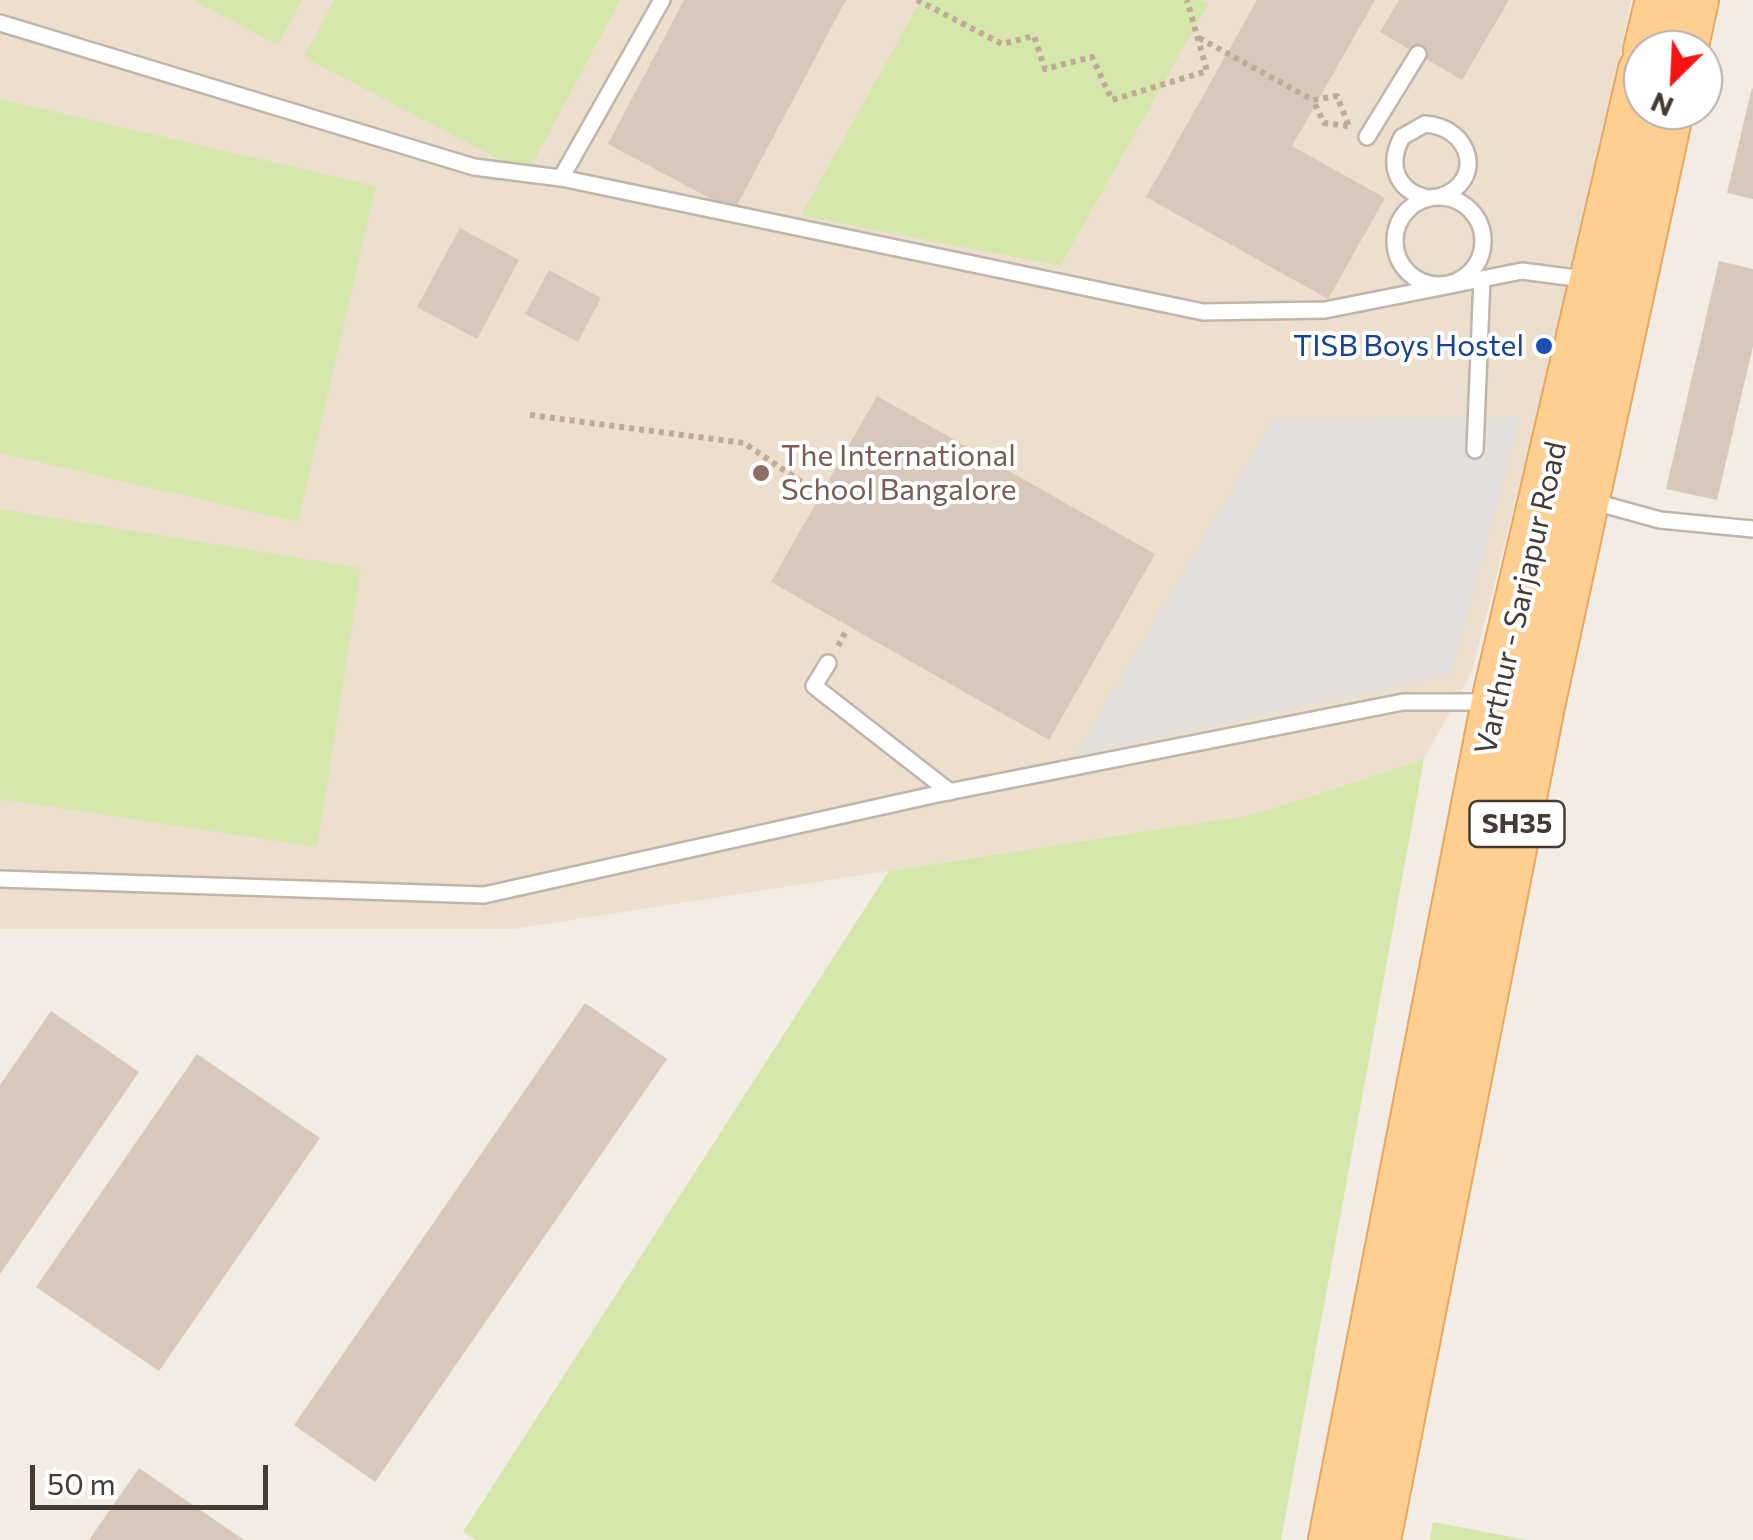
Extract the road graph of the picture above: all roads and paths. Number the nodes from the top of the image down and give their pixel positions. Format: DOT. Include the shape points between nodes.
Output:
graph roads {
  1 [pos="662,0"];
  2 [pos="917,0"];
  3 [pos="1187,0"];
  4 [pos="1660,0"];
  5 [pos="1694,0"];
  6 [pos="0,23"];
  7 [pos="1653,30"];
  8 [pos="1687,30"];
  9 [pos="1198,38"];
  10 [pos="1418,54"];
  11 [pos="1312,100"];
  12 [pos="1349,126"];
  13 [pos="1634,130"];
  14 [pos="1663,130"];
  15 [pos="1373,141"];
  16 [pos="1395,155"];
  17 [pos="561,178"];
  18 [pos="1433,198"];
  19 [pos="1482,279"];
  20 [pos="1454,284"];
  21 [pos="1611,285"];
  22 [pos="530,414"];
  23 [pos="1475,450"];
  24 [pos="821,495"];
  25 [pos="1584,499"];
  26 [pos="1753,530"];
  27 [pos="828,664"];
  28 [pos="1496,702"];
  29 [pos="950,792"];
  30 [pos="0,879"];
  31 [pos="1333,1540"];
  32 [pos="1376,1540"];
  1 -- 17 [label="lane"];
  2 -- 9 [label="path" via="1002,44 1034,36 1045,70 1092,57 1112,100 1208,71"];
  3 -- 9 [label="path"];
  4 -- 7 [label="main road"];
  5 -- 8 [label="main road"];
  6 -- 17 [label="lane" via="474,167"];
  9 -- 11 [label="path"];
  10 -- 15 [label="lane"];
  11 -- 12 [label="path" via="1324,123"];
  11 -- 12 [label="path" via="1338,96"];
  12 -- 15 [label="path"];
  13 -- 21 [label="main road, Varthur - Sarjapur Road / SH35"];
  14 -- 21 [label="main road, Varthur - Sarjapur Road / SH35"];
  15 -- 16 [label="lane"];
  16 -- 18 [label="lane" via="1403,187"];
  16 -- 18 [label="lane" via="1402,137 1425,124 1461,140 1465,176 1450,194"];
  17 -- 20 [label="lane" via="1203,312 1325,310"];
  18 -- 20 [label="lane" via="1464,205 1480,226 1475,266"];
  18 -- 20 [label="lane" via="1405,212 1394,237 1396,252 1412,276"];
  19 -- 20 [label="lane"];
  19 -- 21 [label="lane" via="1522,271"];
  19 -- 23 [label="lane"];
  21 -- 25 [label="main road, Varthur - Sarjapur Road / SH35"];
  21 -- 28 [label="main road, Varthur - Sarjapur Road / SH35"];
  22 -- 24 [label="path" via="744,444"];
  25 -- 26 [label="lane" via="1660,520"];
  25 -- 32 [label="main road, Varthur - Sarjapur Road / SH35"];
  27 -- 29 [label="lane" via="814,686"];
  28 -- 29 [label="lane" via="1403,702"];
  28 -- 31 [label="main road, Varthur - Sarjapur Road / SH35"];
  29 -- 30 [label="lane" via="484,896"];
}
